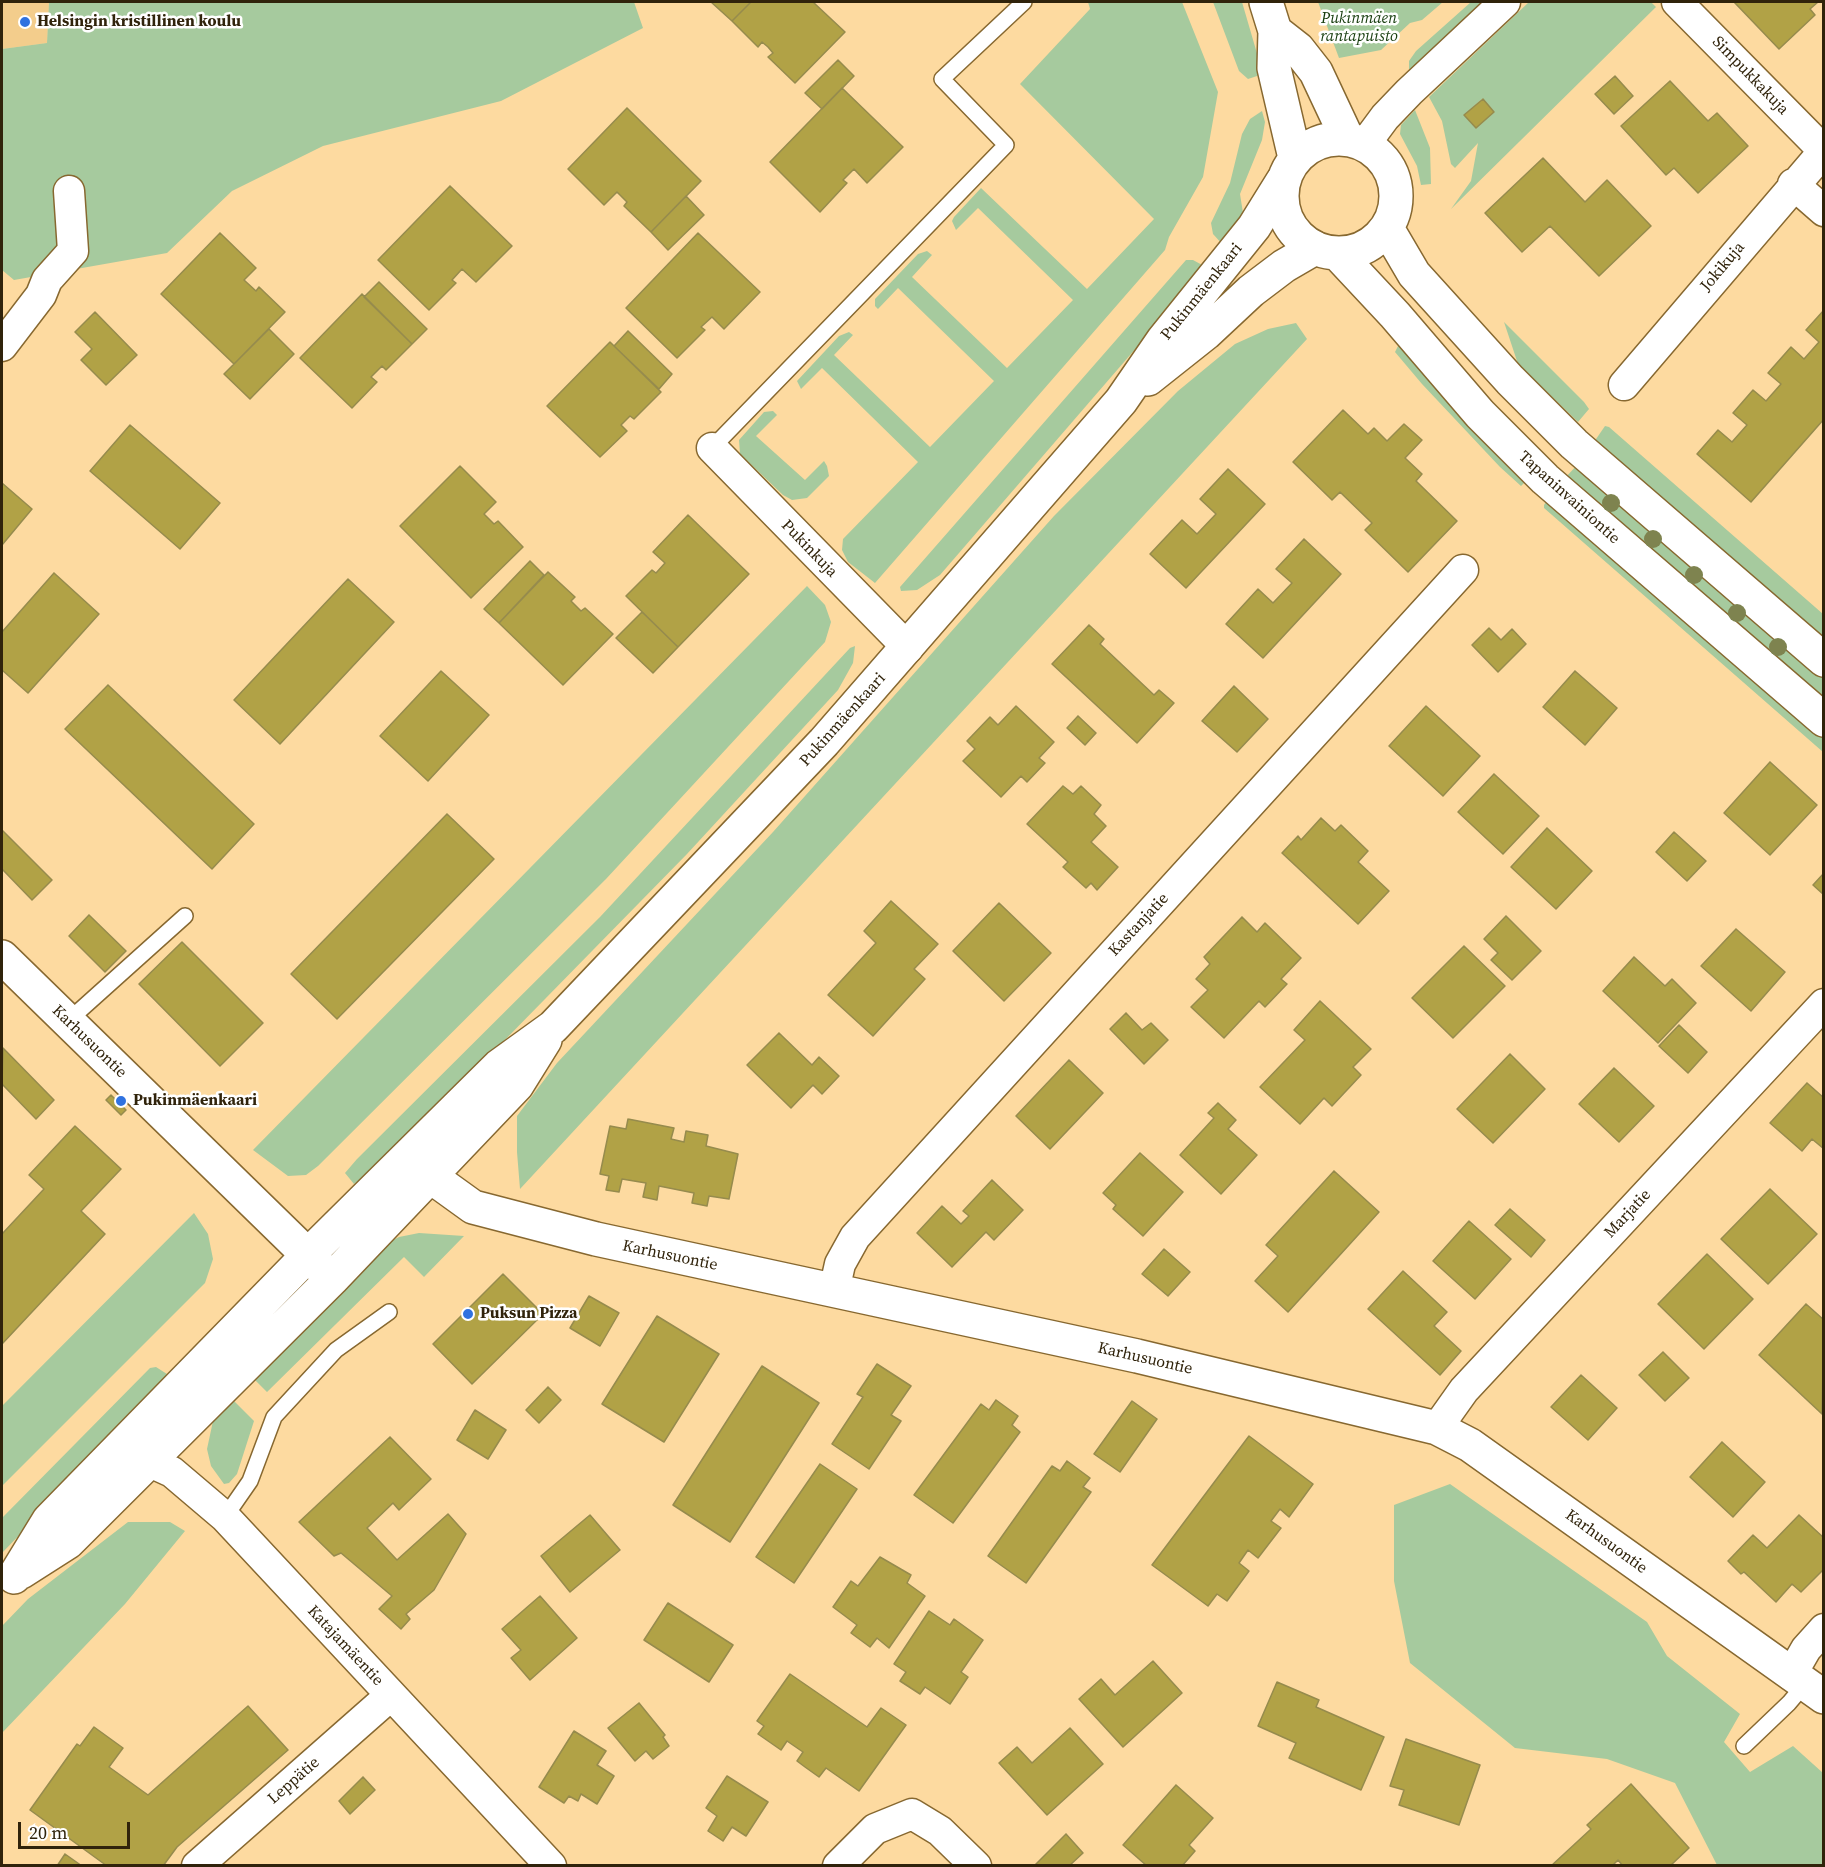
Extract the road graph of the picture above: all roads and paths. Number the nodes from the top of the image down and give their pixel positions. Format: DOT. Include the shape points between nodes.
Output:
graph roads {
  1 [pos="1024,2"];
  2 [pos="1505,2"];
  3 [pos="1677,2"];
  4 [pos="1270,16"];
  5 [pos="1356,141"];
  6 [pos="1824,151"];
  7 [pos="1288,170"];
  8 [pos="1793,184"];
  9 [pos="69,191"];
  10 [pos="1824,212"];
  11 [pos="1387,228"];
  12 [pos="1326,251"];
  13 [pos="2,346"];
  14 [pos="1623,385"];
  15 [pos="1121,401"];
  16 [pos="712,448"];
  17 [pos="1463,570"];
  18 [pos="908,648"];
  19 [pos="1824,660"];
  20 [pos="1824,720"];
  21 [pos="184,916"];
  22 [pos="2,957"];
  23 [pos="1824,1004"];
  24 [pos="68,1021"];
  25 [pos="419,1166"];
  26 [pos="308,1255"];
  27 [pos="332,1278"];
  28 [pos="834,1292"];
  29 [pos="389,1312"];
  30 [pos="1437,1428"];
  31 [pos="138,1452"];
  32 [pos="225,1517"];
  33 [pos="8,1583"];
  34 [pos="1824,1629"];
  35 [pos="1806,1685"];
  36 [pos="390,1696"];
  37 [pos="1744,1746"];
  38 [pos="197,1866"];
  39 [pos="551,1866"];
  40 [pos="838,1866"];
  41 [pos="976,1866"];
  1 -- 16 [label="lane" via="942,79 1006,146"];
  2 -- 5 [label="street"];
  3 -- 6 [label="street, Simpukkakuja"];
  4 -- 5 [label="main road" via="1316,72"];
  4 -- 7 [label="main road"];
  5 -- 7 [label="main road, Pukinmäenkaari" via="1326,139 1309,146"];
  5 -- 11 [label="main road" via="1383,158 1394,178 1395,208"];
  6 -- 8 [label="street, Jokikuja"];
  7 -- 12 [label="main road" via="1281,204 1287,222 1301,239"];
  7 -- 15 [label="main road, Pukinmäenkaari" via="1254,227 1163,340"];
  8 -- 10 [label="street"];
  8 -- 14 [label="street, Jokikuja"];
  9 -- 13 [label="street" via="73,251 47,280 41,295"];
  11 -- 12 [label="main road, Pukinmäenkaari" via="1371,244 1354,251"];
  11 -- 19 [label="main road" via="1426,288 1574,444"];
  12 -- 15 [label="main road, Pukinmäenkaari" via="1284,266"];
  12 -- 20 [label="main road, Tapaninvainiontie" via="1395,315 1480,414 1545,479"];
  15 -- 18 [label="main road, Pukinmäenkaari"];
  16 -- 18 [label="street, Pukinkuja"];
  17 -- 28 [label="street, Kastanjatie" via="855,1237 840,1264"];
  18 -- 25 [label="main road, Pukinmäenkaari" via="718,856 553,1028 499,1066"];
  21 -- 24 [label="lane"];
  22 -- 24 [label="main road, Karhusuontie"];
  23 -- 30 [label="street, Marjatie" via="1464,1390"];
  24 -- 26 [label="main road, Karhusuontie"];
  25 -- 26 [label="main road, Pukinmäenkaari"];
  25 -- 27 [label="main road, Pukinmäenkaari"];
  25 -- 28 [label="main road, Karhusuontie" via="472,1207"];
  26 -- 27 [label="main road, Karhusuontie"];
  26 -- 31 [label="main road, Pukinmäenkaari"];
  27 -- 31 [label="main road, Pukinmäenkaari"];
  28 -- 30 [label="main road, Karhusuontie" via="1137,1356"];
  29 -- 32 [label="lane" via="336,1350 274,1417 250,1481"];
  30 -- 35 [label="main road, Karhusuontie" via="1470,1445"];
  31 -- 32 [label="street, Katajamäentie" via="172,1472"];
  31 -- 33 [label="main road, Pukinmäenkaari" via="49,1520"];
  32 -- 36 [label="street, Katajamäentie"];
  34 -- 35 [label="street" via="1806,1649"];
  35 -- 37 [label="lane"];
  36 -- 38 [label="street, Leppätie"];
  36 -- 39 [label="street, Katajamäentie"];
  40 -- 41 [label="street" via="875,1829 912,1814 940,1831"];
}
